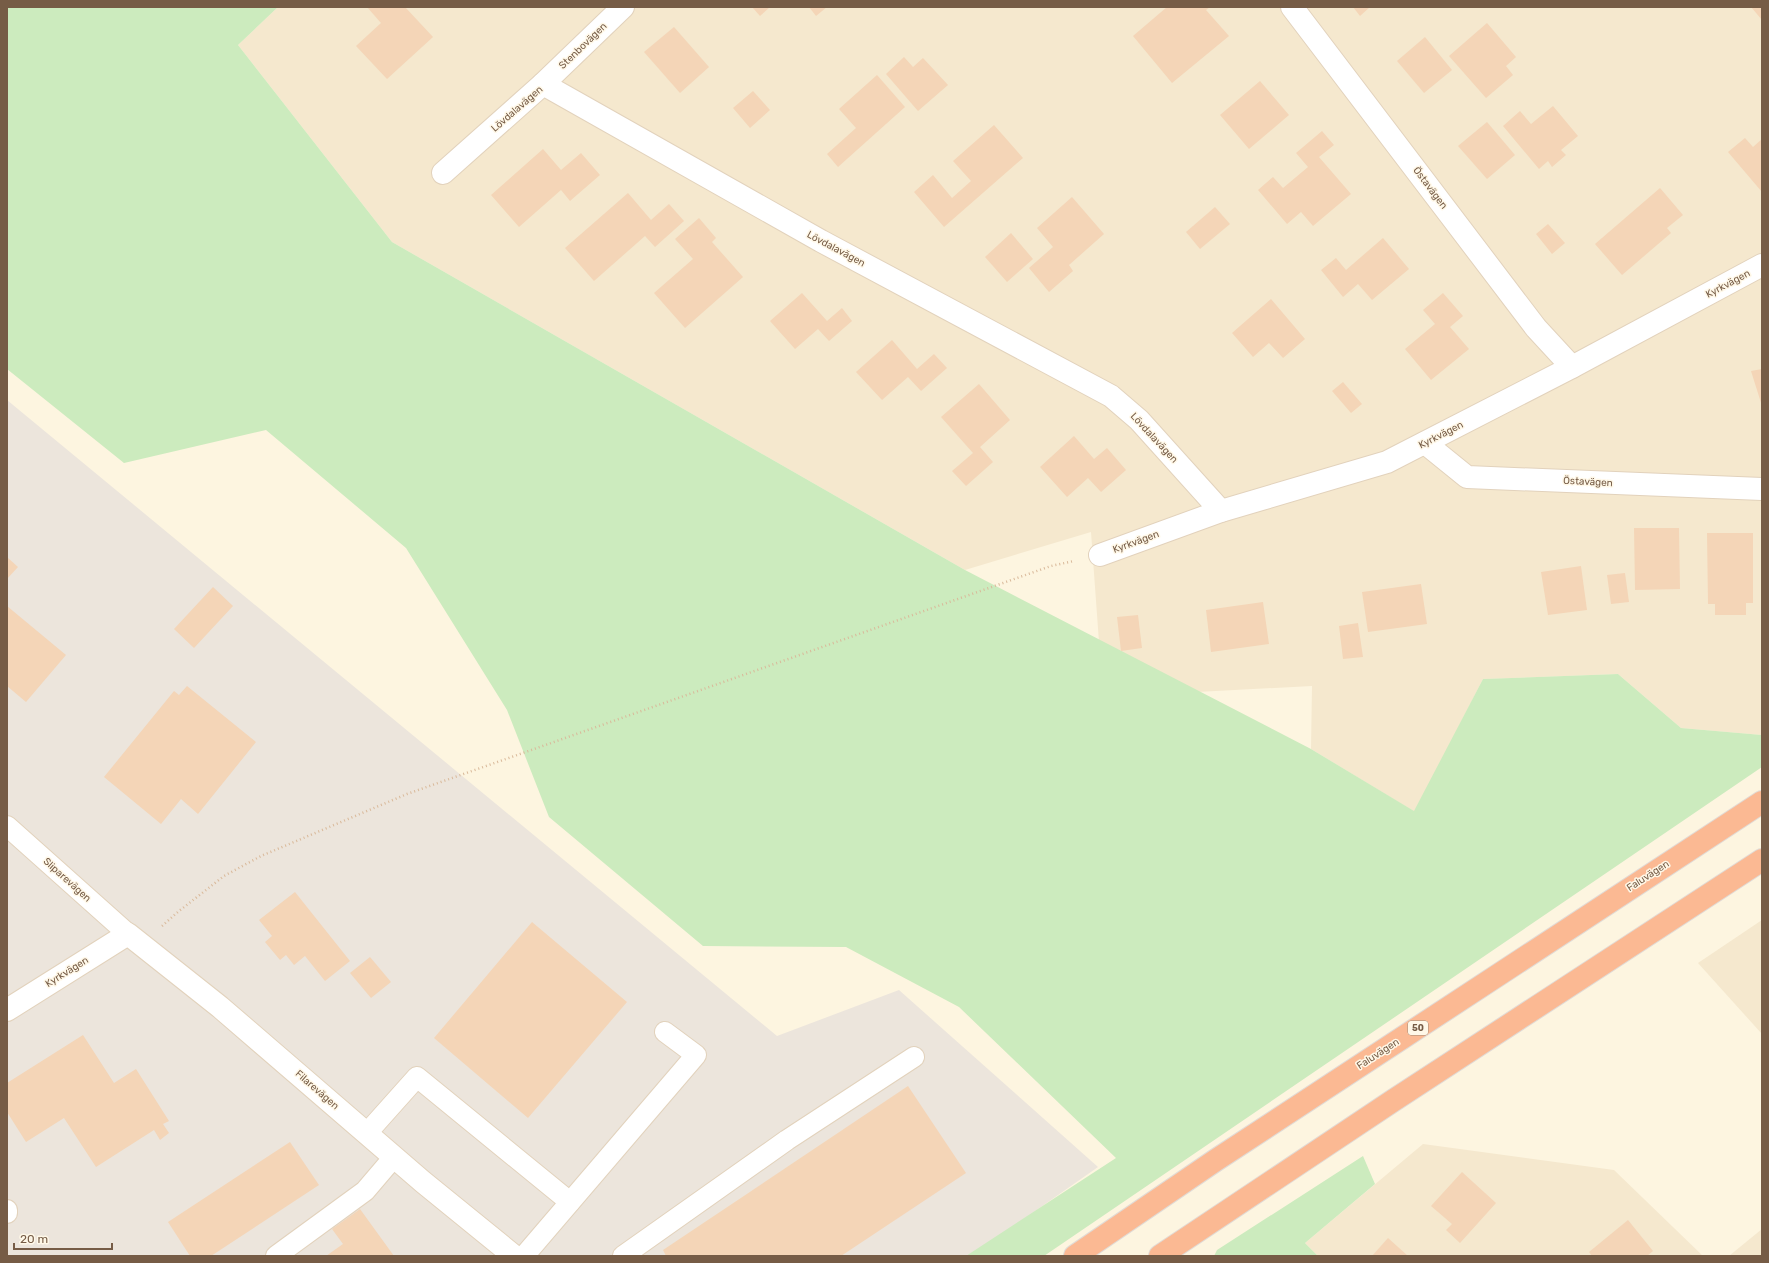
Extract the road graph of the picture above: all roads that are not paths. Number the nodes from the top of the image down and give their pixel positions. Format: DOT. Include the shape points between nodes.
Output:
graph roads {
  1 [pos="623,7"];
  2 [pos="1292,7"];
  3 [pos="543,84"];
  4 [pos="443,173"];
  5 [pos="1762,265"];
  6 [pos="1572,367"];
  7 [pos="1425,443"];
  8 [pos="1762,489"];
  9 [pos="1220,511"];
  10 [pos="1100,555"];
  11 [pos="1762,802"];
  12 [pos="7,826"];
  13 [pos="1762,860"];
  14 [pos="128,934"];
  15 [pos="7,1010"];
  16 [pos="665,1032"];
  17 [pos="914,1057"];
  18 [pos="367,1133"];
  19 [pos="394,1157"];
  20 [pos="570,1202"];
  21 [pos="510,1254"];
  22 [pos="276,1256"];
  23 [pos="622,1256"];
  24 [pos="1075,1256"];
  25 [pos="1160,1256"];
  1 -- 3 [label="street, Stenbovägen"];
  2 -- 6 [label="street, Östavägen" via="1536,328"];
  3 -- 4 [label="street, Lövdalavägen"];
  3 -- 9 [label="street, Lövdalavägen" via="821,241 1111,396 1139,420"];
  5 -- 6 [label="street, Kyrkvägen"];
  6 -- 7 [label="street, Kyrkvägen"];
  7 -- 8 [label="street, Östavägen" via="1467,477"];
  7 -- 9 [label="street, Kyrkvägen" via="1387,462"];
  9 -- 10 [label="street, Kyrkvägen"];
  11 -- 24 [label="highway, Faluvägen / 50" via="1216,1160"];
  12 -- 14 [label="lane, Sliparevägen"];
  13 -- 25 [label="highway"];
  14 -- 15 [label="street, Kyrkvägen"];
  14 -- 18 [label="street, Filarevägen" via="225,1012"];
  16 -- 20 [label="lane" via="696,1055"];
  17 -- 23 [label="lane" via="787,1140"];
  18 -- 19 [label="street, Filarevägen"];
  18 -- 20 [label="lane" via="417,1077"];
  19 -- 21 [label="street, Filarevägen"];
  19 -- 22 [label="lane" via="365,1191"];
  20 -- 21 [label="lane"];
}
